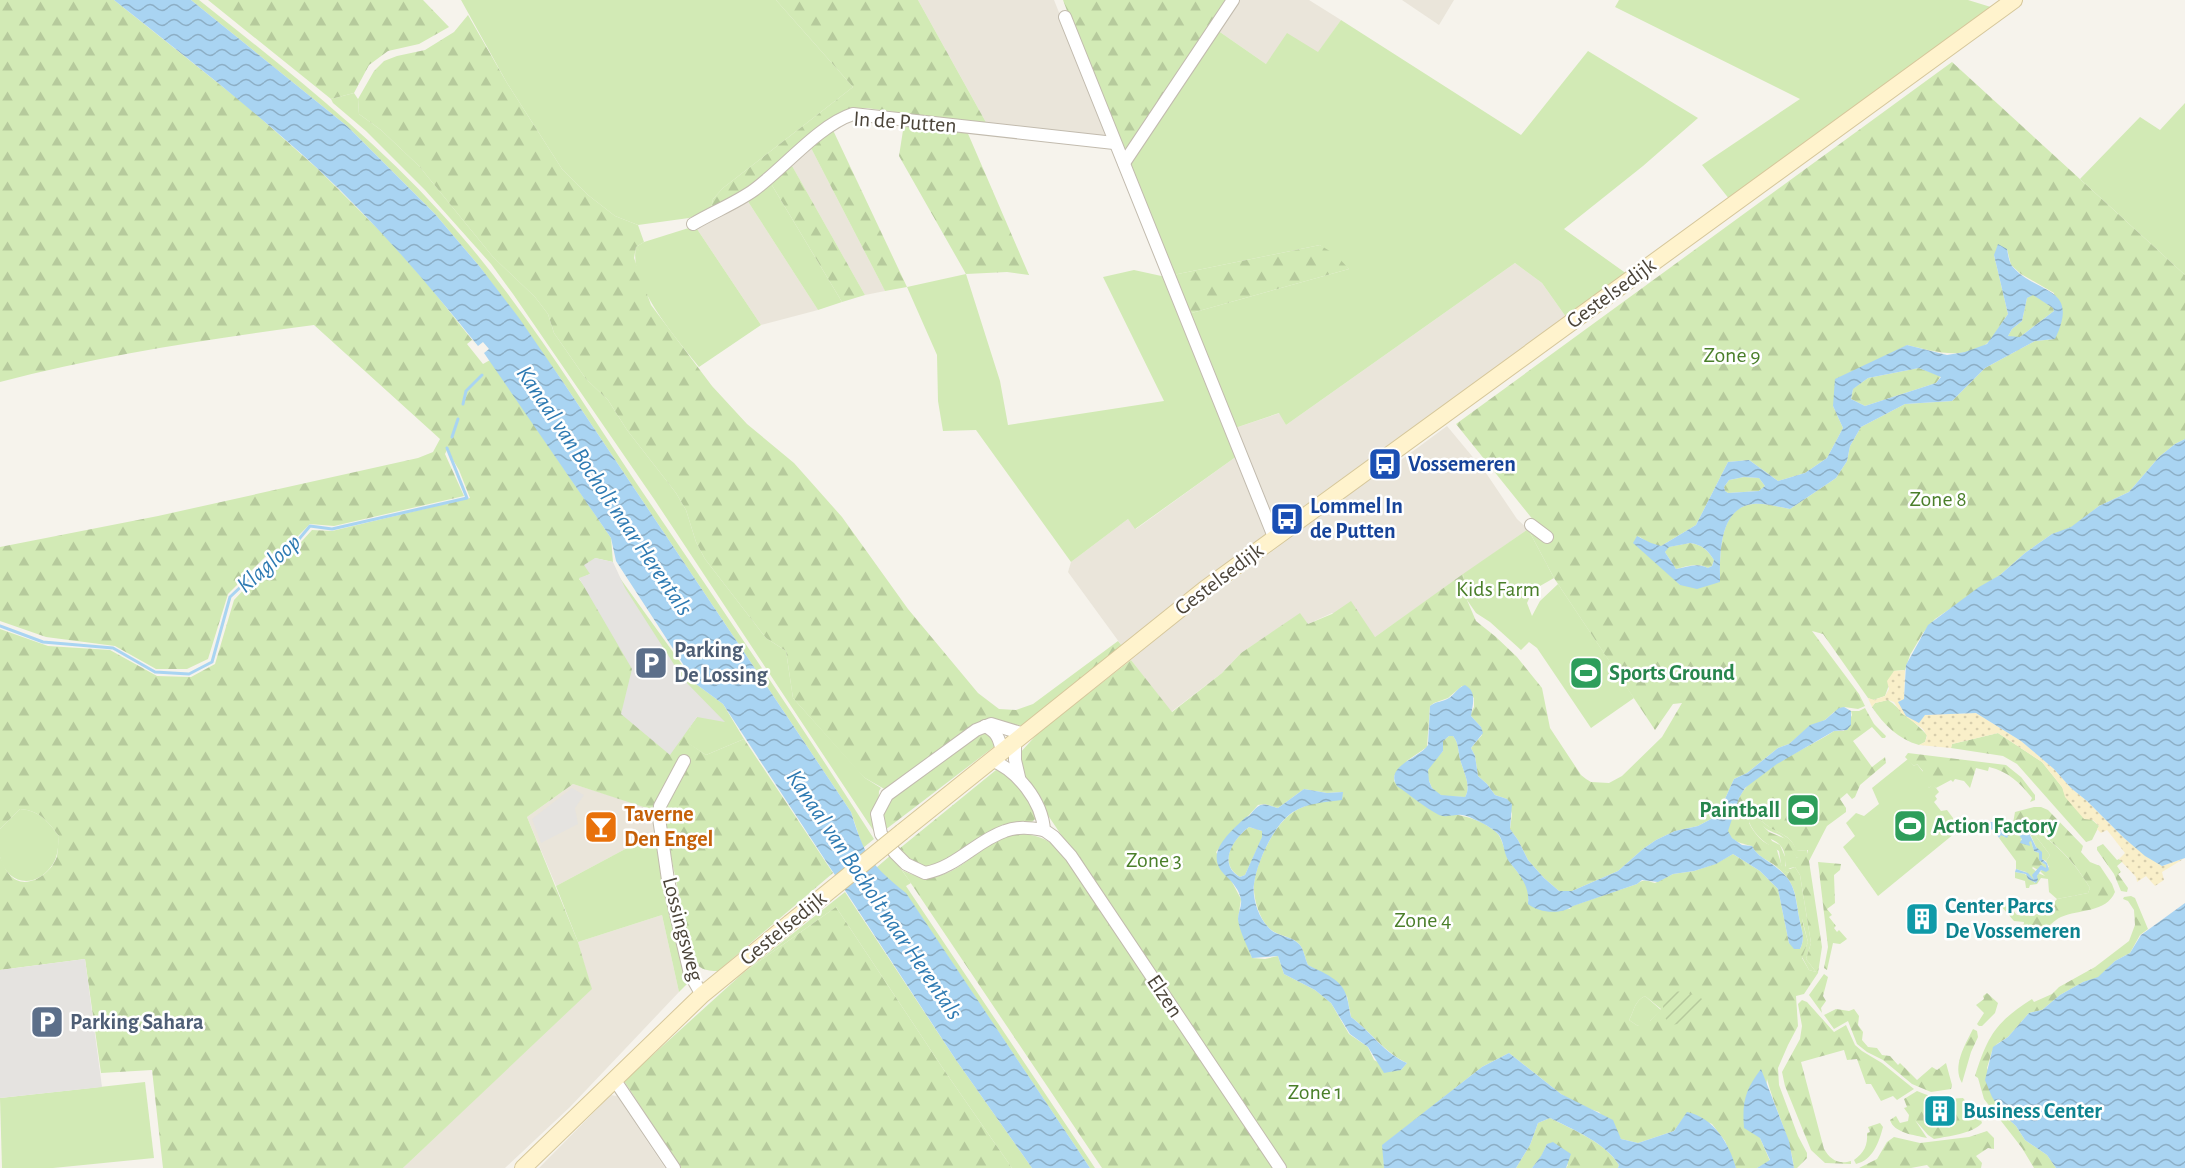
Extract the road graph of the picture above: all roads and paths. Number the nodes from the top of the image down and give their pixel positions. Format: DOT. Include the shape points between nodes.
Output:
graph roads {
  1 [pos="1233,0"];
  2 [pos="2014,0"];
  3 [pos="1065,17"];
  4 [pos="1114,142"];
  5 [pos="1124,163"];
  6 [pos="693,224"];
  7 [pos="1531,525"];
  8 [pos="1274,537"];
  9 [pos="1547,537"];
  10 [pos="985,726"];
  11 [pos="1008,746"];
  12 [pos="684,761"];
  13 [pos="1019,778"];
  14 [pos="1044,830"];
  15 [pos="702,994"];
  16 [pos="614,1079"];
  17 [pos="523,1168"];
  18 [pos="674,1168"];
  19 [pos="1280,1168"];
  1 -- 5 [label="street"];
  2 -- 8 [label="main road, Gestelsedijk"];
  3 -- 4 [label="street"];
  4 -- 5 [label="street"];
  4 -- 6 [label="street, In de Putten" via="853,114 842,118 755,189"];
  5 -- 8 [label="street"];
  7 -- 9 [label="street"];
  8 -- 11 [label="main road, Gestelsedijk"];
  10 -- 11 [label="street, Elzen"];
  10 -- 11 [label="street, Elzen" via="1000,725"];
  10 -- 14 [label="street" via="887,795 877,814 881,834 906,864 925,873 950,865 1003,831"];
  11 -- 13 [label="street, Elzen"];
  11 -- 13 [label="street, Elzen" via="1008,768"];
  11 -- 15 [label="main road, Gestelsedijk, bridge"];
  12 -- 15 [label="street, Lossingsweg" via="660,806 659,818 668,880 690,974"];
  13 -- 14 [label="street, Elzen" via="1043,817"];
  14 -- 19 [label="street, Elzen" via="1081,870"];
  15 -- 16 [label="main road, Gestelsedijk"];
  16 -- 17 [label="main road, Gestelsedijk"];
  16 -- 18 [label="street"];
}
